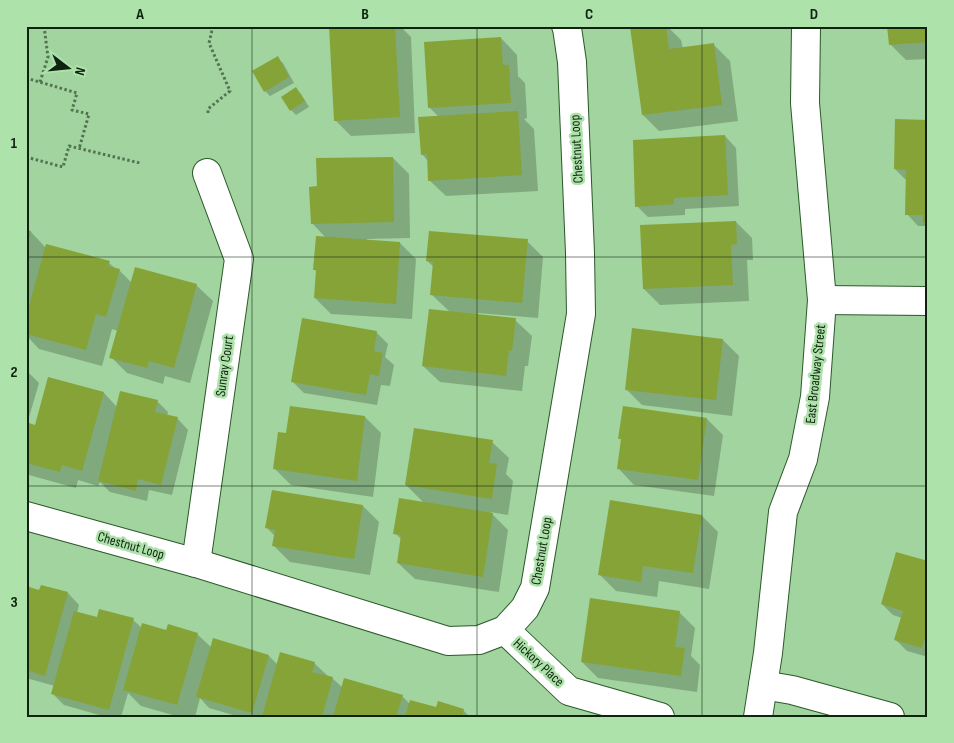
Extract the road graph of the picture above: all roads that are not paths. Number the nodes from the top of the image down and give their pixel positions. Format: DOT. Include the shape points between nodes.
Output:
graph roads {
  1 [pos="566,26"];
  2 [pos="806,26"];
  3 [pos="207,173"];
  4 [pos="822,300"];
  5 [pos="928,301"];
  6 [pos="26,516"];
  7 [pos="196,563"];
  8 [pos="505,630"];
  9 [pos="763,685"];
  10 [pos="660,717"];
  11 [pos="758,717"];
  12 [pos="890,717"];
  1 -- 8 [label="street, Chestnut Loop" via="572,62 581,314 535,588 525,608"];
  2 -- 4 [label="street, East Broadway Street" via="805,103"];
  3 -- 7 [label="street, Sunray Court" via="239,259"];
  4 -- 5 [label="street"];
  4 -- 9 [label="street, East Broadway Street" via="816,397 804,459 784,512"];
  6 -- 7 [label="street, Chestnut Loop"];
  7 -- 8 [label="street, Chestnut Loop" via="448,641 479,640"];
  8 -- 10 [label="street, Hickory Place" via="569,691"];
  9 -- 11 [label="street, East Broadway Street"];
  9 -- 12 [label="street"];
}
